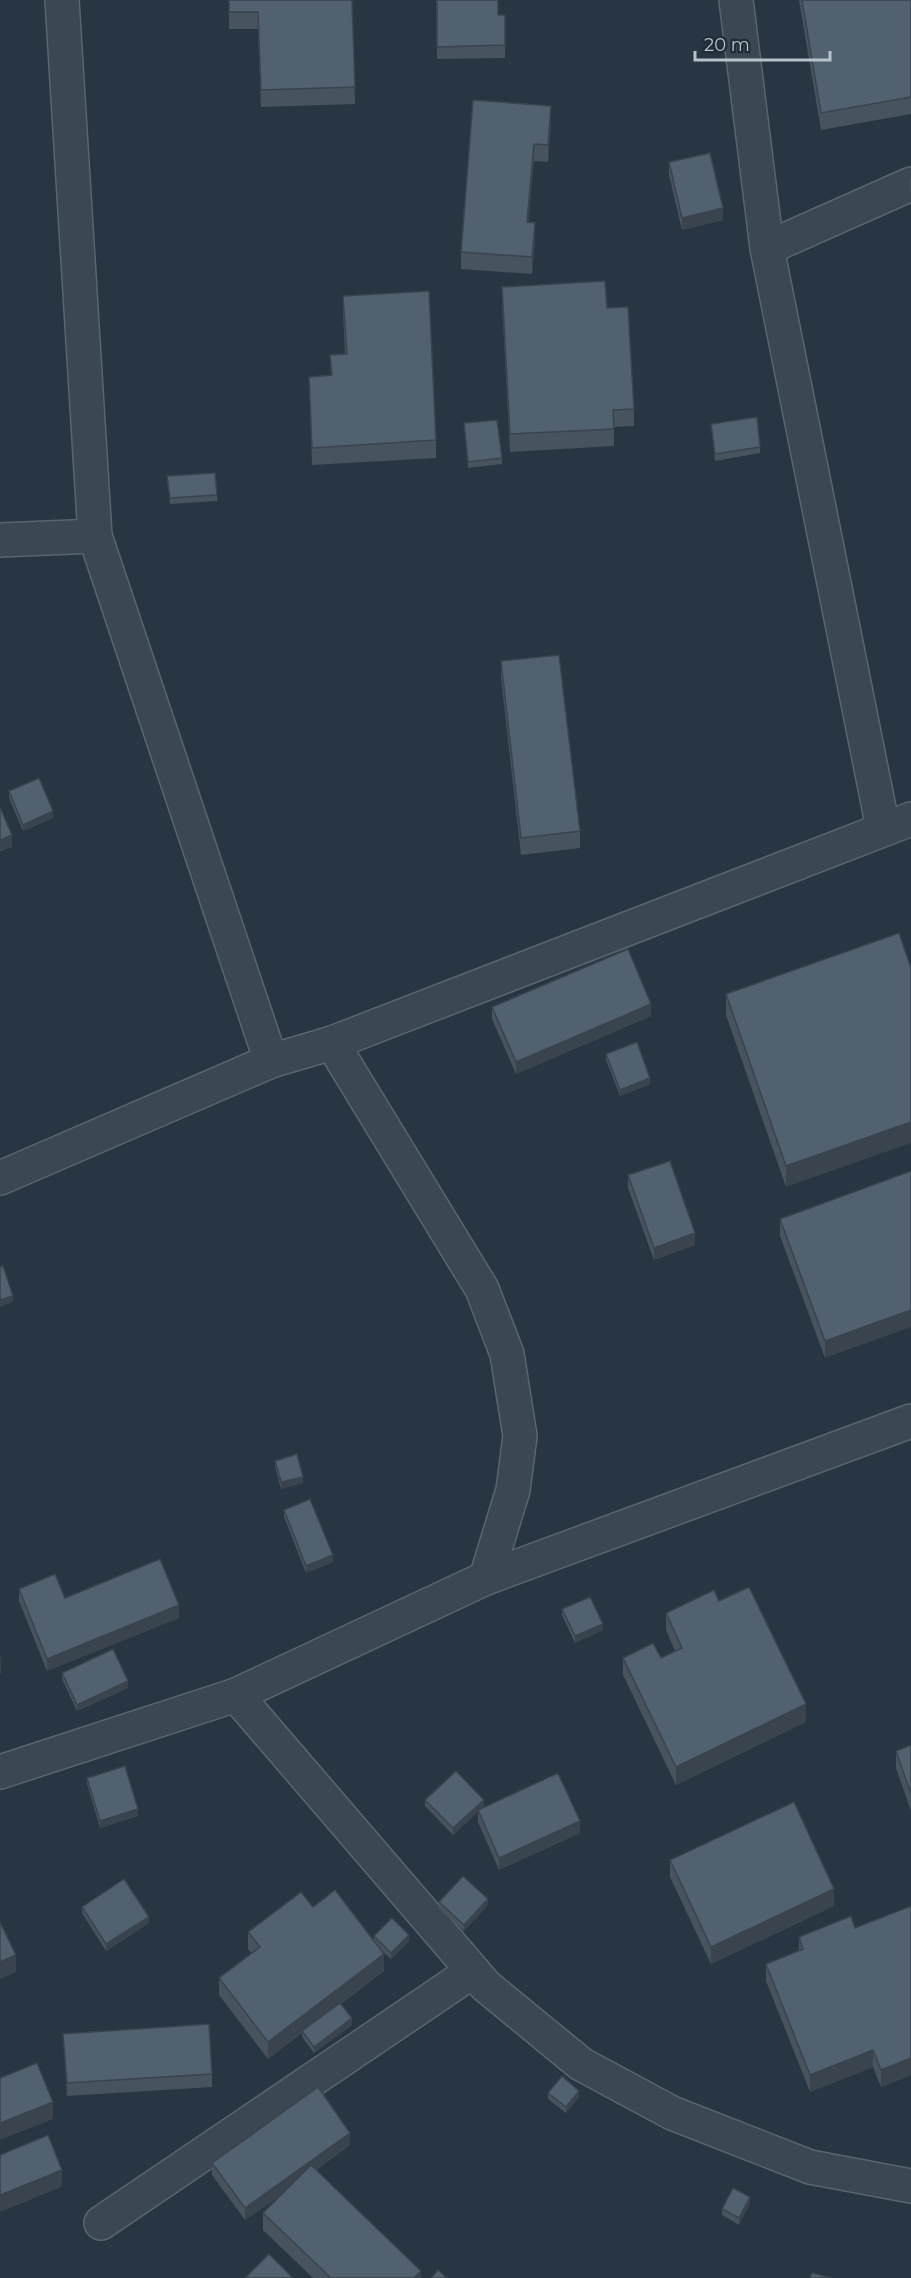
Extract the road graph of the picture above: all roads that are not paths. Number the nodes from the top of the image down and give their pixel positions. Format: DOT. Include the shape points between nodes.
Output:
graph roads {
  1 [pos="62,0"];
  2 [pos="736,0"];
  3 [pos="911,184"];
  4 [pos="767,248"];
  5 [pos="95,536"];
  6 [pos="0,540"];
  7 [pos="897,823"];
  8 [pos="332,1043"];
  9 [pos="271,1061"];
  10 [pos="0,1178"];
  11 [pos="911,1421"];
  12 [pos="486,1578"];
  13 [pos="236,1695"];
  14 [pos="0,1772"];
  15 [pos="473,1971"];
  16 [pos="911,2186"];
  17 [pos="101,2223"];
  1 -- 5 [label="street"];
  2 -- 4 [label="street"];
  3 -- 4 [label="street"];
  4 -- 7 [label="street"];
  5 -- 6 [label="street"];
  5 -- 9 [label="street"];
  7 -- 8 [label="street"];
  8 -- 9 [label="street"];
  8 -- 12 [label="street" via="482,1289 507,1354 520,1436 513,1490"];
  9 -- 10 [label="street"];
  11 -- 12 [label="street"];
  12 -- 13 [label="street"];
  13 -- 14 [label="street"];
  13 -- 15 [label="street"];
  15 -- 16 [label="street" via="581,2064 672,2113 810,2167"];
  15 -- 17 [label="street"];
}
